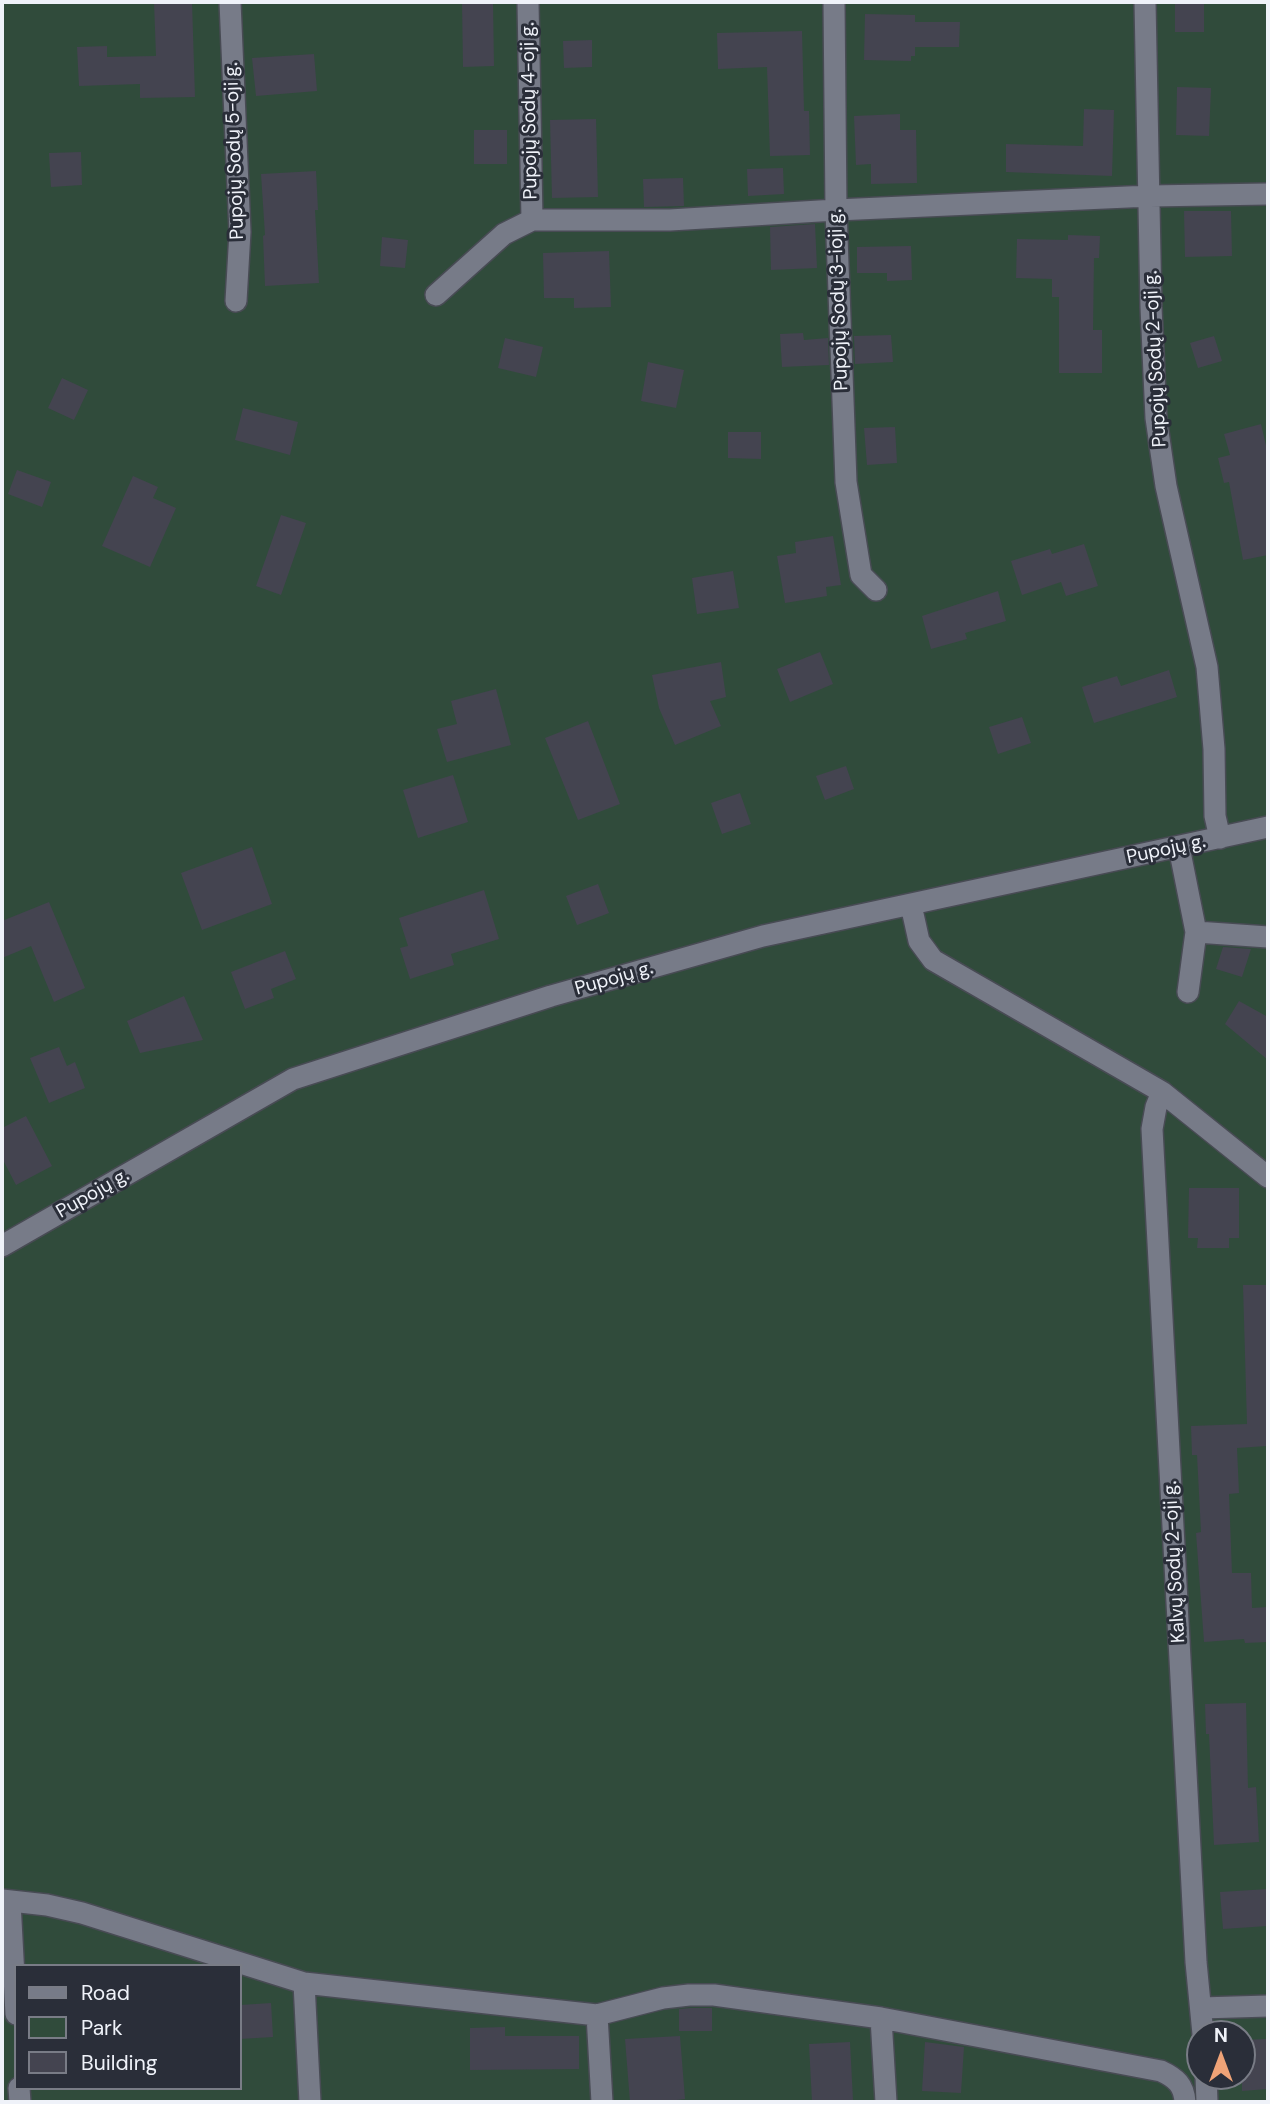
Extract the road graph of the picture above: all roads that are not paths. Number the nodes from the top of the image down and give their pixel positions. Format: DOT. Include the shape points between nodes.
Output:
graph roads {
  1 [pos="230,2"];
  2 [pos="528,2"];
  3 [pos="834,2"];
  4 [pos="1145,2"];
  5 [pos="1268,194"];
  6 [pos="1150,197"];
  7 [pos="836,210"];
  8 [pos="532,220"];
  9 [pos="436,295"];
  10 [pos="236,300"];
  11 [pos="876,590"];
  12 [pos="1268,827"];
  13 [pos="1220,838"];
  14 [pos="1179,847"];
  15 [pos="911,905"];
  16 [pos="1196,932"];
  17 [pos="1268,937"];
  18 [pos="1188,992"];
  19 [pos="1162,1092"];
  20 [pos="1268,1177"];
  21 [pos="2,1246"];
  22 [pos="6,1901"];
  23 [pos="304,1983"];
  24 [pos="14,1991"];
  25 [pos="1268,2006"];
  26 [pos="1201,2008"];
  27 [pos="597,2015"];
  28 [pos="881,2018"];
  29 [pos="1202,2020"];
  30 [pos="310,2102"];
  31 [pos="602,2102"];
  32 [pos="886,2102"];
  33 [pos="1185,2102"];
  1 -- 10 [label="street, Pupojų Sodų 5-oji g." via="240,232"];
  2 -- 8 [label="street, Pupojų Sodų 4-oji g."];
  3 -- 7 [label="street, Pupojų Sodų 3-ioji g."];
  4 -- 6 [label="street, Pupojų Sodų 2-oji g."];
  5 -- 6 [label="street"];
  6 -- 7 [label="street"];
  6 -- 13 [label="street, Pupojų Sodų 2-oji g." via="1156,418 1166,486 1207,667"];
  7 -- 8 [label="street" via="670,220"];
  7 -- 11 [label="street, Pupojų Sodų 3-ioji g." via="846,482 861,575"];
  8 -- 9 [label="street" via="505,234"];
  12 -- 13 [label="street, Pupojų g."];
  13 -- 14 [label="street, Pupojų g."];
  14 -- 15 [label="street, Pupojų g."];
  14 -- 16 [label="street"];
  15 -- 19 [label="street" via="919,941 933,960"];
  15 -- 21 [label="street, Pupojų g." via="763,936 551,996 293,1079"];
  16 -- 17 [label="street"];
  16 -- 18 [label="street"];
  19 -- 20 [label="street"];
  19 -- 26 [label="street, Kalvų Sodų 2-oji g." via="1152,1129"];
  22 -- 23 [label="street" via="82,1913"];
  22 -- 24 [label="street"];
  23 -- 27 [label="street"];
  23 -- 30 [label="street"];
  25 -- 26 [label="street"];
  26 -- 29 [label="street, Kalvų Sodų 2-oji g."];
  27 -- 28 [label="street" via="689,1995"];
  27 -- 31 [label="street"];
  28 -- 32 [label="street"];
  28 -- 33 [label="street" via="1161,2071 1182,2085"];
}
